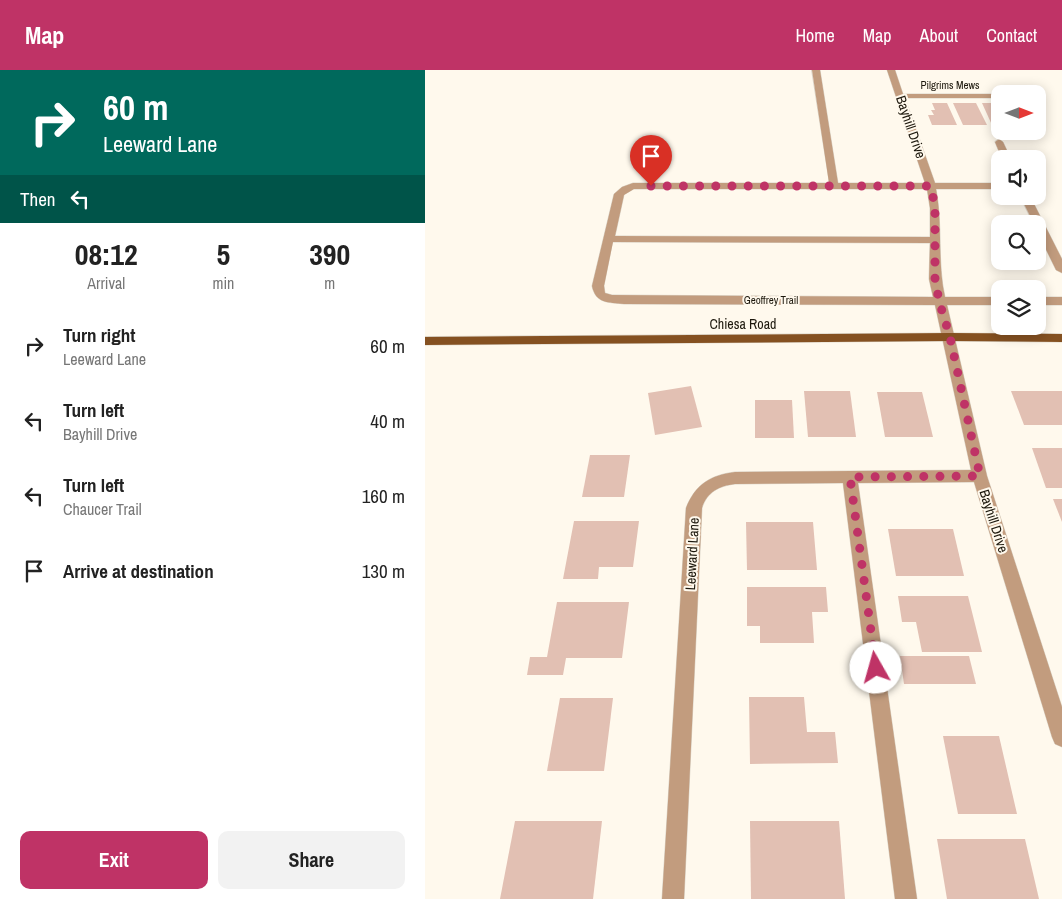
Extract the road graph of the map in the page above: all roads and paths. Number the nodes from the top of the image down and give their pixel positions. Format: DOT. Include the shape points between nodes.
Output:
graph roads {
  1 [pos="816,70"];
  2 [pos="891,70"];
  3 [pos="900,96"];
  4 [pos="991,96"];
  5 [pos="999,142"];
  6 [pos="1003,150"];
  7 [pos="834,186"];
  8 [pos="931,186"];
  9 [pos="991,186"];
  10 [pos="1030,205"];
  11 [pos="609,239"];
  12 [pos="935,240"];
  13 [pos="1062,270"];
  14 [pos="939,301"];
  15 [pos="991,301"];
  16 [pos="1046,301"];
  17 [pos="1062,301"];
  18 [pos="950,337"];
  19 [pos="1062,338"];
  20 [pos="425,341"];
  21 [pos="980,476"];
  22 [pos="850,477"];
  23 [pos="1062,737"];
  24 [pos="673,899"];
  25 [pos="906,899"];
  1 -- 7 [label="street"];
  2 -- 3 [label="street, Bayhill Drive"];
  3 -- 4 [label="street, Pilgrims Mews"];
  3 -- 8 [label="street, Bayhill Drive"];
  5 -- 6 [label="street"];
  7 -- 8 [label="street"];
  7 -- 11 [label="street" via="633,186 619,194"];
  8 -- 9 [label="street"];
  8 -- 12 [label="street, Bayhill Drive"];
  10 -- 13 [label="street"];
  11 -- 12 [label="street"];
  11 -- 14 [label="street, Geoffrey Trail" via="598,286 600,295 611,299"];
  12 -- 14 [label="street, Bayhill Drive" via="935,279"];
  14 -- 15 [label="street, Geoffrey Trail"];
  14 -- 18 [label="street, Bayhill Drive"];
  16 -- 17 [label="street"];
  18 -- 19 [label="main road, Chiesa Road"];
  18 -- 20 [label="main road, Chiesa Road"];
  18 -- 21 [label="street, Bayhill Drive"];
  21 -- 22 [label="street, Leeward Lane"];
  21 -- 23 [label="street, Bayhill Drive"];
  22 -- 24 [label="street, Leeward Lane" via="723,479 712,483 697,498"];
  22 -- 25 [label="street"];
}
